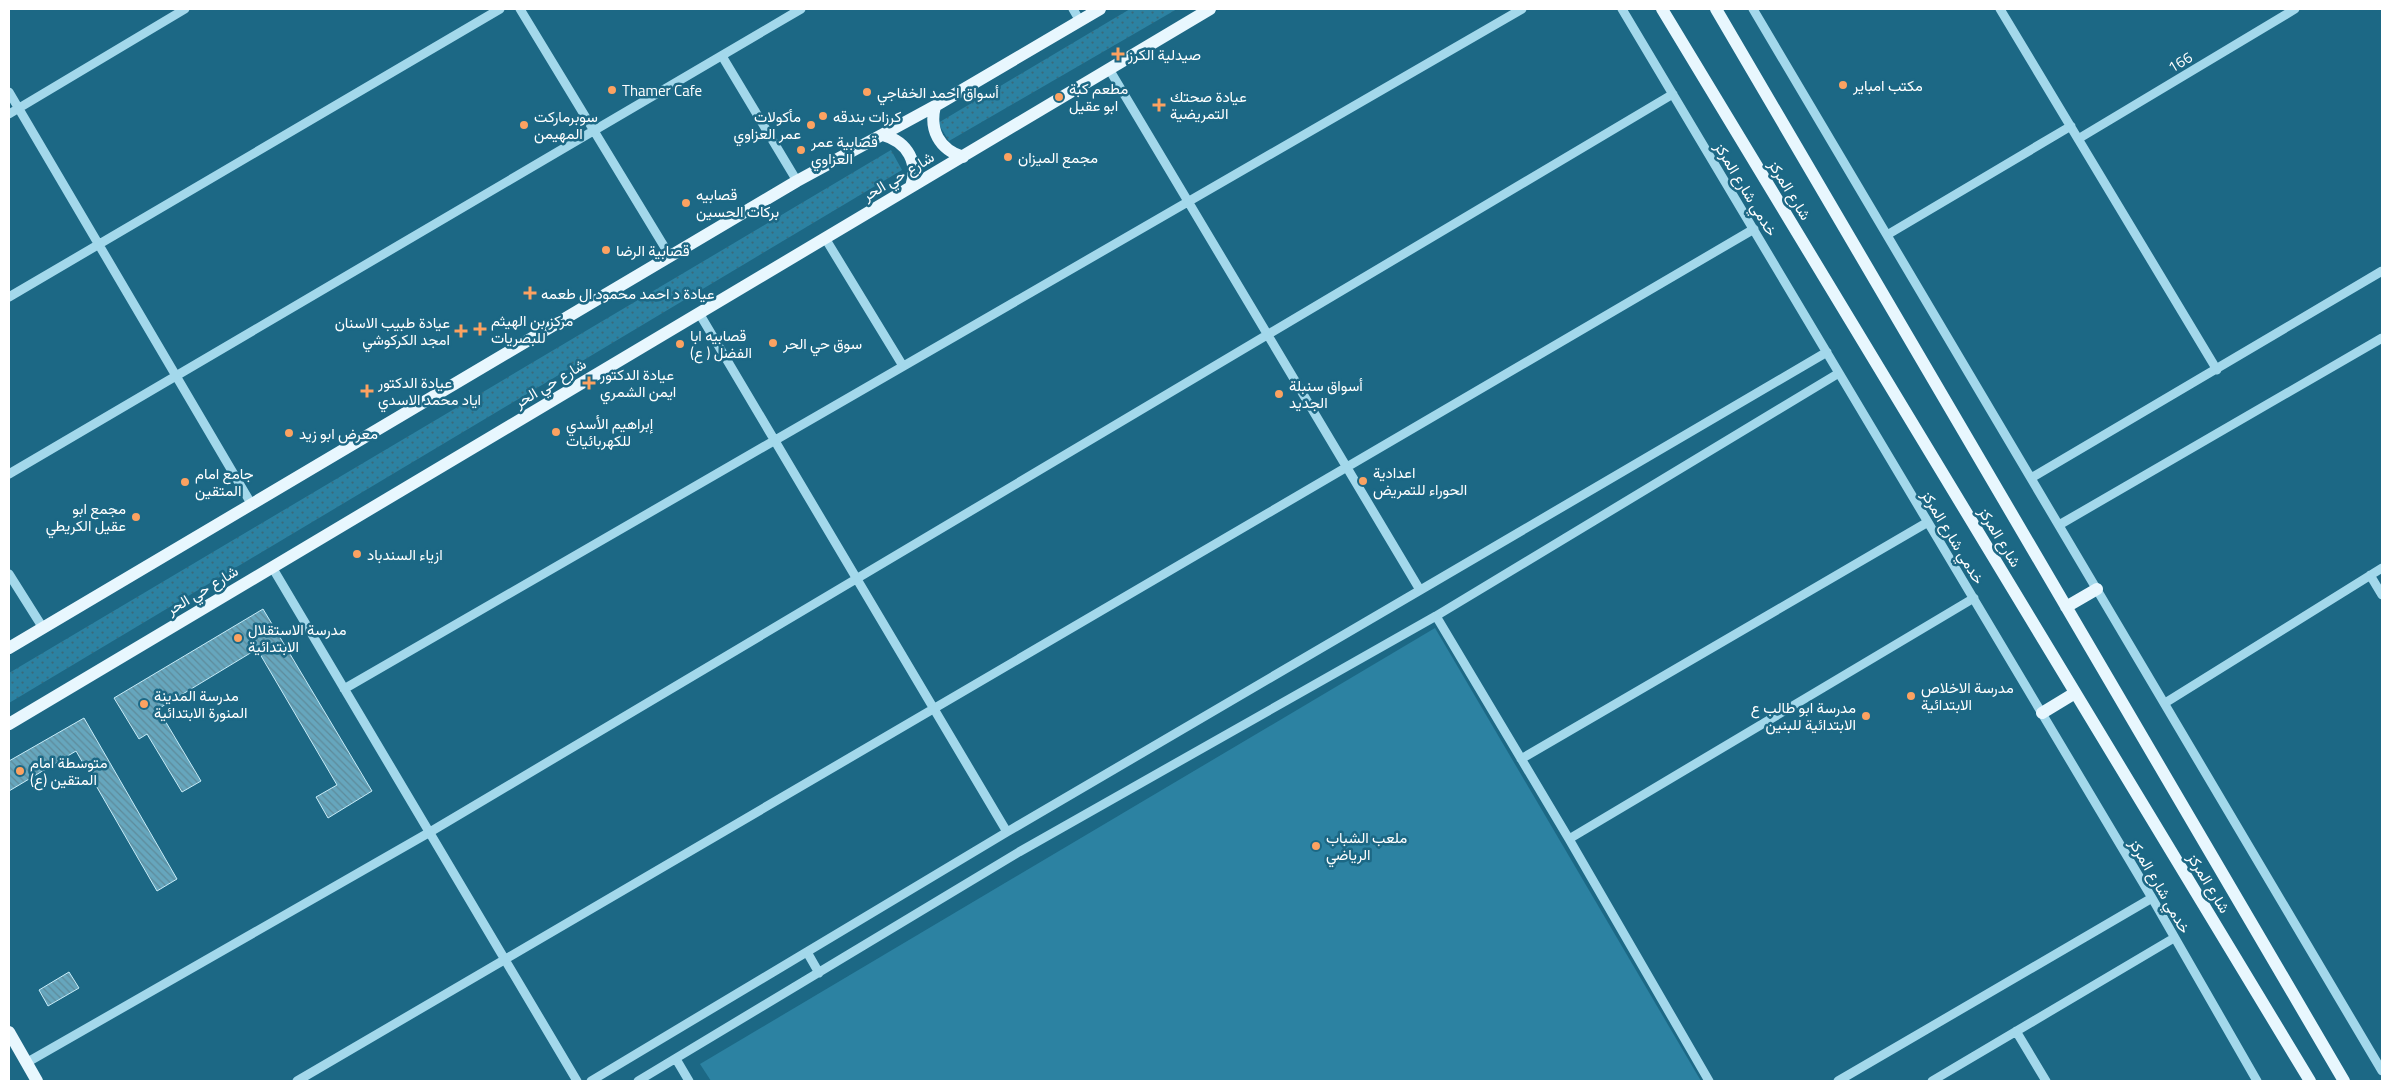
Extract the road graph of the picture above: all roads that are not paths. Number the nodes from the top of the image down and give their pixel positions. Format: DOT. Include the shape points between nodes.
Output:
graph roads {
  1 [pos="185,9"];
  2 [pos="500,9"];
  3 [pos="520,9"];
  4 [pos="802,9"];
  5 [pos="1073,9"];
  6 [pos="1100,9"];
  7 [pos="1210,9"];
  8 [pos="1522,9"];
  9 [pos="1622,9"];
  10 [pos="1662,9"];
  11 [pos="1716,9"];
  12 [pos="1753,9"];
  13 [pos="2000,9"];
  14 [pos="2295,9"];
  15 [pos="1080,20"];
  16 [pos="722,56"];
  17 [pos="1109,69"];
  18 [pos="9,92"];
  19 [pos="1673,94"];
  20 [pos="934,106"];
  21 [pos="18,108"];
  22 [pos="9,114"];
  23 [pos="2071,126"];
  24 [pos="594,130"];
  25 [pos="884,135"];
  26 [pos="2078,138"];
  27 [pos="962,157"];
  28 [pos="797,181"];
  29 [pos="911,187"];
  30 [pos="1189,201"];
  31 [pos="1754,230"];
  32 [pos="1888,235"];
  33 [pos="825,238"];
  34 [pos="99,245"];
  35 [pos="670,256"];
  36 [pos="2382,271"];
  37 [pos="9,297"];
  38 [pos="699,313"];
  39 [pos="1268,335"];
  40 [pos="2382,338"];
  41 [pos="1827,352"];
  42 [pos="903,366"];
  43 [pos="2217,370"];
  44 [pos="1839,373"];
  45 [pos="176,376"];
  46 [pos="774,441"];
  47 [pos="1347,467"];
  48 [pos="9,474"];
  49 [pos="2031,478"];
  50 [pos="252,505"];
  51 [pos="1928,522"];
  52 [pos="2059,525"];
  53 [pos="272,567"];
  54 [pos="2382,568"];
  55 [pos="9,574"];
  56 [pos="2370,575"];
  57 [pos="856,579"];
  58 [pos="2097,589"];
  59 [pos="1420,590"];
  60 [pos="2382,595"];
  61 [pos="1974,598"];
  62 [pos="2066,607"];
  63 [pos="1436,616"];
  64 [pos="43,628"];
  65 [pos="9,648"];
  66 [pos="344,689"];
  67 [pos="2075,693"];
  68 [pos="2165,703"];
  69 [pos="934,709"];
  70 [pos="2042,713"];
  71 [pos="9,724"];
  72 [pos="1521,759"];
  73 [pos="430,832"];
  74 [pos="1007,832"];
  75 [pos="1570,839"];
  76 [pos="2152,898"];
  77 [pos="2174,938"];
  78 [pos="806,952"];
  79 [pos="505,960"];
  80 [pos="819,973"];
  81 [pos="2016,1031"];
  82 [pos="9,1032"];
  83 [pos="676,1059"];
  84 [pos="26,1063"];
  85 [pos="2382,1071"];
  86 [pos="37,1081"];
  87 [pos="297,1081"];
  88 [pos="577,1081"];
  89 [pos="591,1081"];
  90 [pos="638,1081"];
  91 [pos="689,1081"];
  92 [pos="1709,1081"];
  93 [pos="1839,1081"];
  94 [pos="1932,1081"];
  95 [pos="2046,1081"];
  96 [pos="2257,1081"];
  97 [pos="2310,1081"];
  98 [pos="2344,1081"];
  1 -- 21 [label="street"];
  2 -- 34 [label="street"];
  3 -- 24 [label="street"];
  4 -- 16 [label="street"];
  5 -- 15 [label="street"];
  6 -- 15 [label="main road"];
  7 -- 17 [label="main road, شارع حي الحر"];
  8 -- 30 [label="street"];
  9 -- 19 [label="street, خدمي شارع المركز"];
  10 -- 67 [label="main road, شارع المركز"];
  11 -- 62 [label="main road, شارع المركز"];
  12 -- 32 [label="street"];
  13 -- 23 [label="street"];
  14 -- 26 [label="street, 166"];
  15 -- 20 [label="main road"];
  16 -- 24 [label="street"];
  16 -- 28 [label="street"];
  17 -- 27 [label="main road, شارع حي الحر"];
  17 -- 30 [label="street"];
  18 -- 21 [label="street"];
  19 -- 31 [label="street, خدمي شارع المركز"];
  19 -- 39 [label="street"];
  20 -- 25 [label="main road"];
  20 -- 27 [label="main road" via="932,122 937,138 948,150"];
  21 -- 22 [label="street"];
  21 -- 34 [label="street"];
  23 -- 26 [label="street"];
  23 -- 32 [label="street"];
  24 -- 35 [label="street"];
  24 -- 45 [label="street"];
  25 -- 28 [label="main road"];
  25 -- 29 [label="main road" via="897,140 908,151 914,165"];
  26 -- 43 [label="street"];
  27 -- 29 [label="main road, شارع حي الحر"];
  28 -- 35 [label="main road"];
  29 -- 33 [label="main road, شارع حي الحر"];
  30 -- 39 [label="street"];
  30 -- 42 [label="street"];
  31 -- 41 [label="street, خدمي شارع المركز"];
  31 -- 47 [label="street"];
  32 -- 49 [label="street"];
  33 -- 38 [label="main road, شارع حي الحر"];
  33 -- 42 [label="street"];
  34 -- 37 [label="street"];
  34 -- 45 [label="street"];
  35 -- 50 [label="main road"];
  36 -- 43 [label="street"];
  38 -- 46 [label="street"];
  38 -- 53 [label="main road, شارع حي الحر"];
  39 -- 47 [label="street"];
  39 -- 57 [label="street"];
  40 -- 52 [label="street"];
  41 -- 44 [label="street, خدمي شارع المركز"];
  41 -- 59 [label="street"];
  42 -- 46 [label="street"];
  43 -- 49 [label="street"];
  44 -- 51 [label="street, خدمي شارع المركز"];
  44 -- 63 [label="street"];
  45 -- 48 [label="street"];
  45 -- 50 [label="street"];
  46 -- 57 [label="street"];
  46 -- 66 [label="street"];
  47 -- 59 [label="street"];
  47 -- 69 [label="street"];
  49 -- 52 [label="street"];
  50 -- 64 [label="main road"];
  51 -- 61 [label="street, خدمي شارع المركز"];
  51 -- 72 [label="street"];
  52 -- 58 [label="street"];
  53 -- 66 [label="street"];
  53 -- 71 [label="main road, شارع حي الحر"];
  54 -- 56 [label="street"];
  55 -- 64 [label="street"];
  56 -- 60 [label="street"];
  56 -- 68 [label="street"];
  57 -- 69 [label="street"];
  57 -- 73 [label="street"];
  58 -- 62 [label="main road"];
  58 -- 68 [label="street"];
  59 -- 74 [label="street"];
  61 -- 70 [label="street, خدمي شارع المركز"];
  61 -- 75 [label="street"];
  62 -- 98 [label="main road, شارع المركز"];
  63 -- 72 [label="street"];
  63 -- 80 [label="street" via="1019,852"];
  64 -- 65 [label="main road"];
  66 -- 73 [label="street"];
  67 -- 70 [label="main road"];
  67 -- 97 [label="main road, شارع المركز"];
  68 -- 85 [label="street"];
  69 -- 74 [label="street"];
  69 -- 79 [label="street"];
  70 -- 76 [label="street, خدمي شارع المركز"];
  72 -- 75 [label="street"];
  73 -- 79 [label="street"];
  73 -- 84 [label="street"];
  74 -- 78 [label="street"];
  75 -- 92 [label="street"];
  76 -- 77 [label="street, خدمي شارع المركز"];
  76 -- 93 [label="street"];
  77 -- 81 [label="street"];
  77 -- 96 [label="street, خدمي شارع المركز"];
  78 -- 80 [label="street"];
  78 -- 89 [label="street"];
  79 -- 87 [label="street"];
  79 -- 88 [label="street"];
  80 -- 83 [label="street"];
  81 -- 94 [label="street"];
  81 -- 95 [label="street"];
  82 -- 84 [label="main road"];
  83 -- 90 [label="street"];
  83 -- 91 [label="street"];
  84 -- 86 [label="main road"];
}
